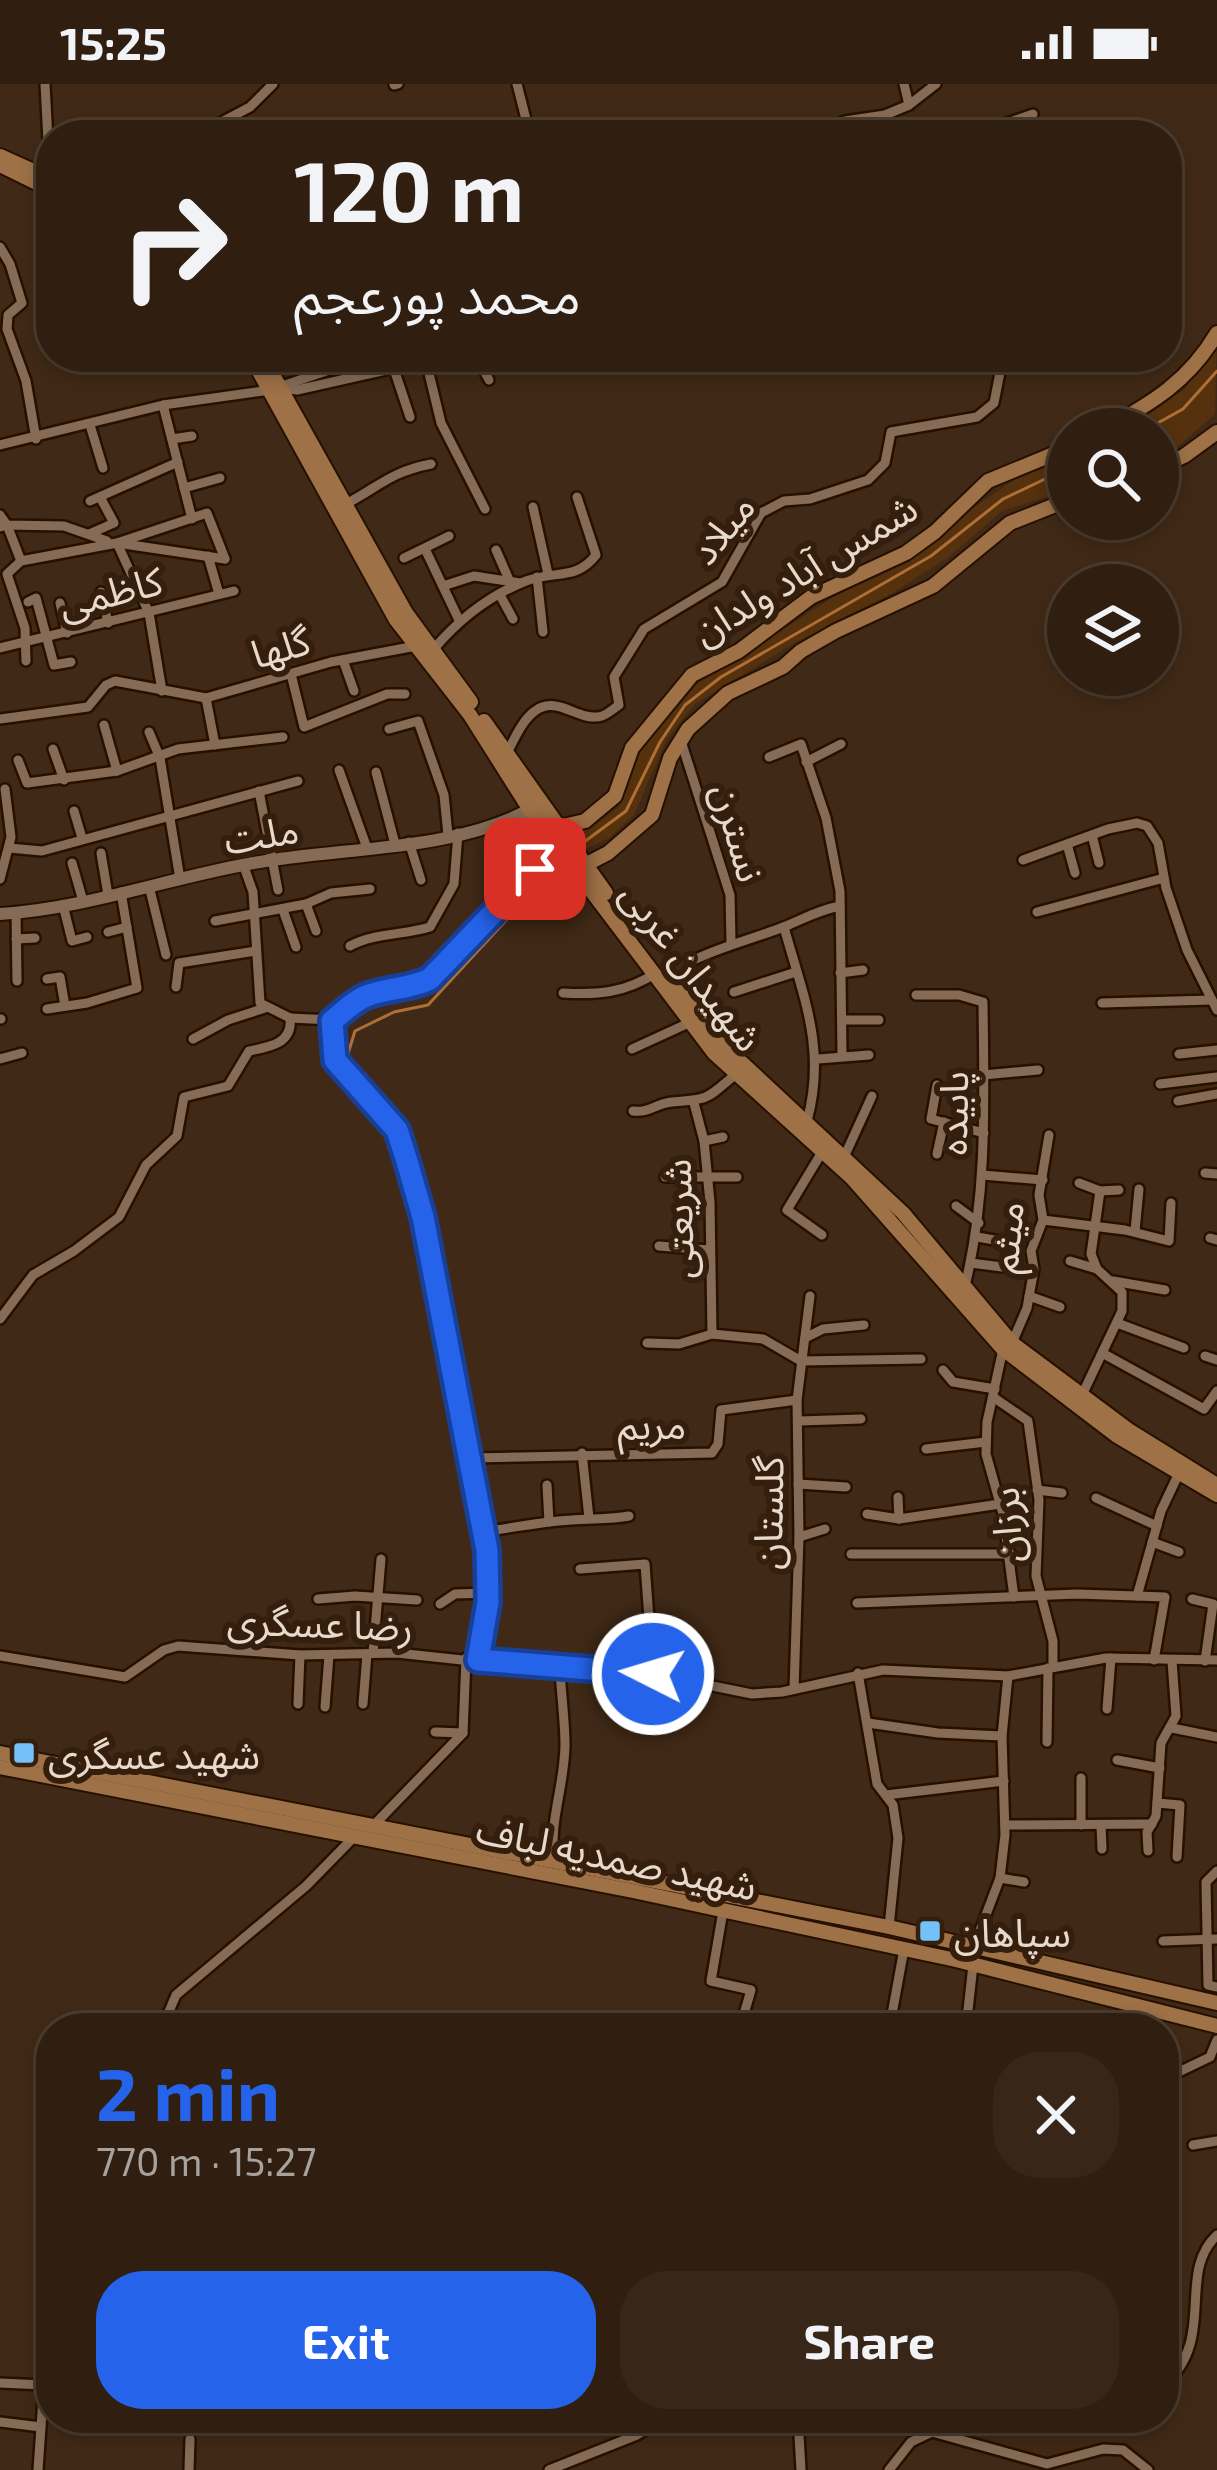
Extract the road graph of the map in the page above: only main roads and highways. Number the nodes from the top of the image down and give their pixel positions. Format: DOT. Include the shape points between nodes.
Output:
graph roads {
  1 [pos="0,156"];
  2 [pos="0,165"];
  3 [pos="36,172"];
  4 [pos="36,183"];
  5 [pos="1217,333"];
  6 [pos="262,372"];
  7 [pos="269,372"];
  8 [pos="275,389"];
  9 [pos="1145,408"];
  10 [pos="1217,432"];
  11 [pos="1047,457"];
  12 [pos="1179,458"];
  13 [pos="1047,508"];
  14 [pos="536,807"];
  15 [pos="559,827"];
  16 [pos="580,867"];
  17 [pos="1008,1346"];
  18 [pos="1217,1485"];
  19 [pos="1217,1496"];
  20 [pos="0,1754"];
  21 [pos="0,1767"];
  22 [pos="606,1879"];
  23 [pos="1217,2003"];
  24 [pos="1165,2013"];
  25 [pos="1179,2016"];
  26 [pos="1217,2026"];
  1 -- 3 [label="main road"];
  2 -- 4 [label="main road"];
  5 -- 9 [label="main road" via="1188,374"];
  6 -- 8 [label="main road, شهیدان غربی"];
  7 -- 8 [label="main road, شهیدان غربی"];
  8 -- 14 [label="main road, شهیدان غربی" via="406,613"];
  8 -- 14 [label="main road, شهیدان غربی" via="396,620"];
  10 -- 12 [label="main road"];
  11 -- 15 [label="main road, شمس آباد ولدان" via="988,481 906,553 811,597 692,675 632,748 615,796 585,820"];
  13 -- 16 [label="main road" via="1010,523 933,586 728,693 670,758 652,814"];
  14 -- 15 [label="main road, شهیدان غربی"];
  14 -- 16 [label="main road, شهیدان غربی"];
  15 -- 16 [label="main road, شهیدان غربی"];
  16 -- 17 [label="main road, شهیدان غربی" via="726,1048 903,1213"];
  16 -- 17 [label="main road, شهیدان غربی" via="736,1074 866,1193"];
  17 -- 18 [label="main road, شهیدان غربی"];
  17 -- 19 [label="main road, شهیدان غربی" via="1118,1436"];
  20 -- 22 [label="main road, شهید صمدیه لباف" via="554,1862"];
  21 -- 22 [label="main road, شهید صمدیه لباف"];
  22 -- 23 [label="main road, شهید صمدیه لباف" via="889,1928"];
  22 -- 24 [label="main road, شهید صمدیه لباف"];
  25 -- 26 [label="main road, شهید صمدیه لباف"];
}
